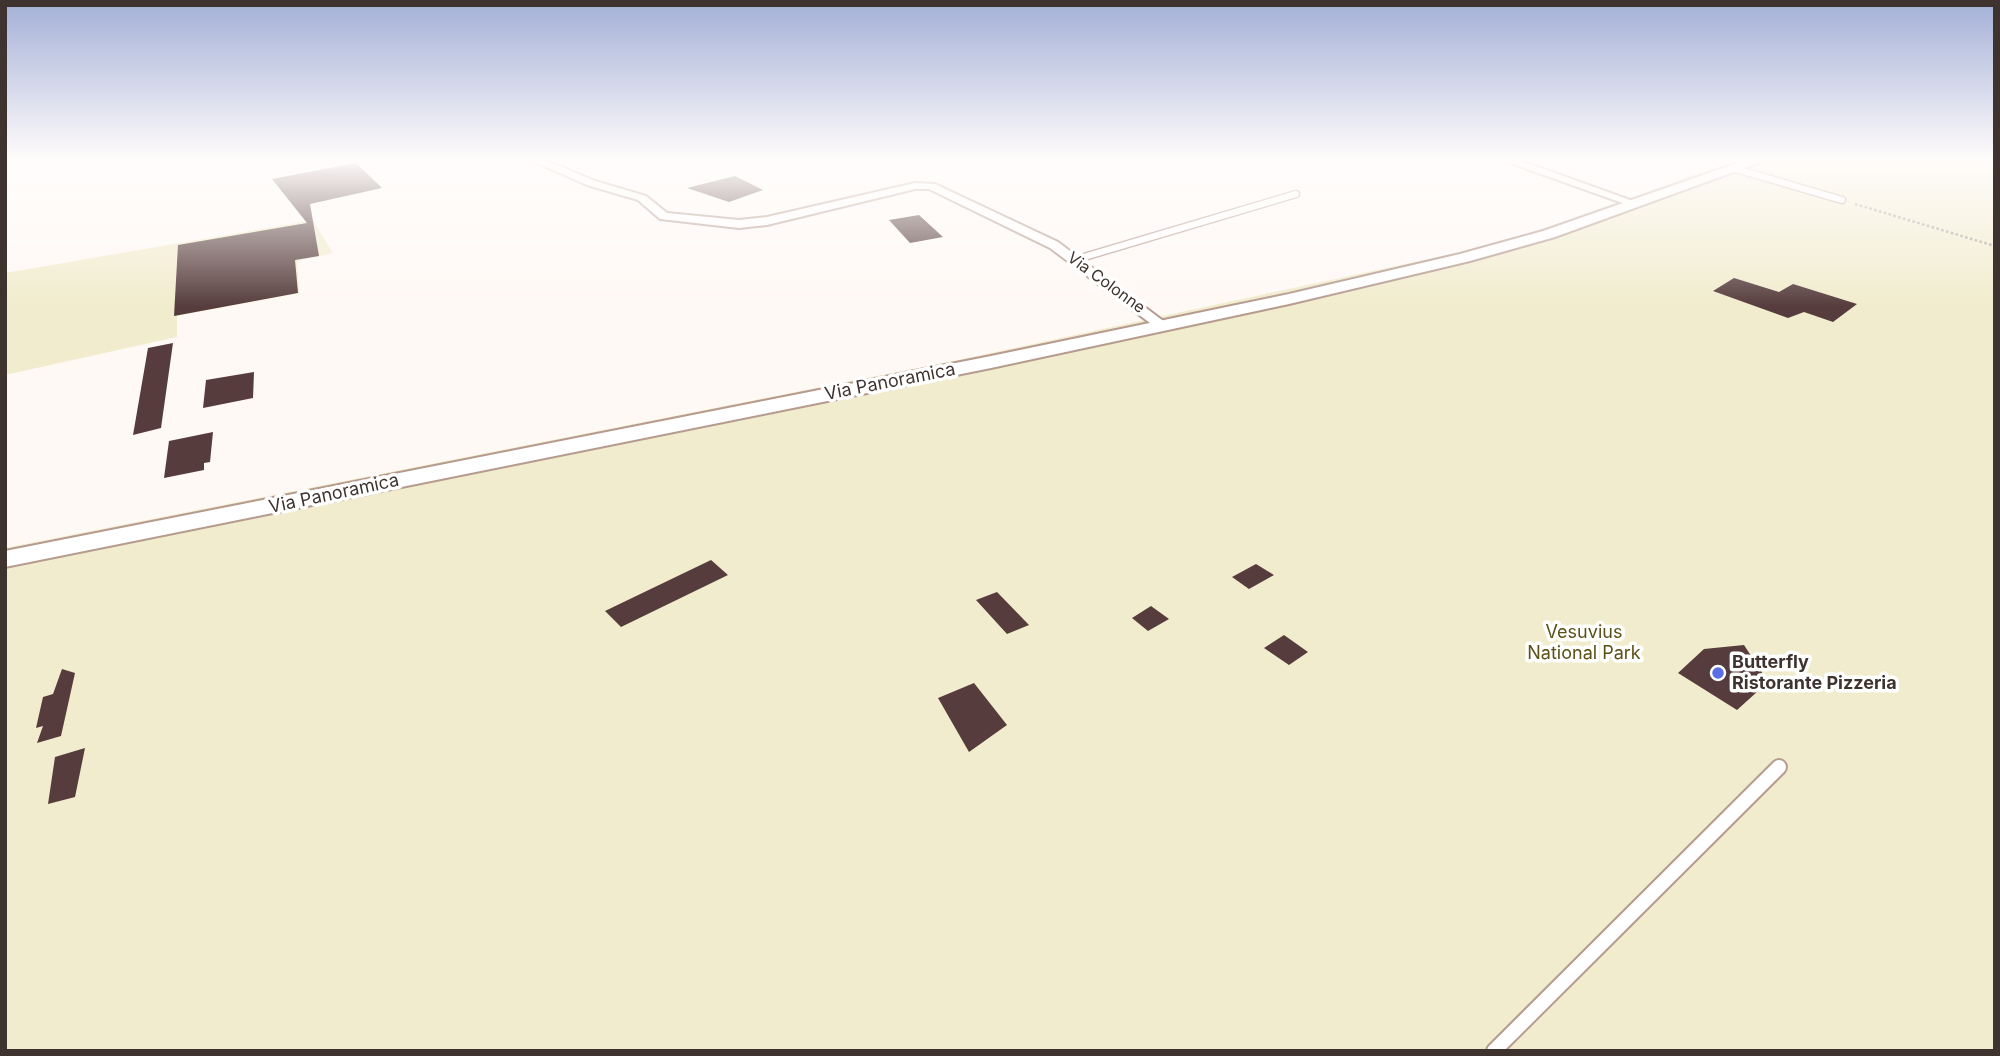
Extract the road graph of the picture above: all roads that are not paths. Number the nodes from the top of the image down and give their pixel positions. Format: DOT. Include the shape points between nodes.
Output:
graph roads {
  1 [pos="655,208"];
  2 [pos="821,208"];
  3 [pos="977,208"];
  4 [pos="1248,208"];
  5 [pos="1623,208"];
  6 [pos="1074,260"];
  7 [pos="1163,326"];
  8 [pos="5,559"];
  9 [pos="1779,767"];
  10 [pos="1494,1051"];
  1 -- 2 [label="street, Via Colonne" via="664,216 738,224"];
  3 -- 6 [label="street, Via Colonne" via="1054,245"];
  4 -- 6 [label="lane"];
  5 -- 7 [label="street, Via Panoramica" via="1464,258"];
  6 -- 7 [label="street, Via Colonne"];
  7 -- 8 [label="street, Via Panoramica"];
  9 -- 10 [label="lane"];
}
